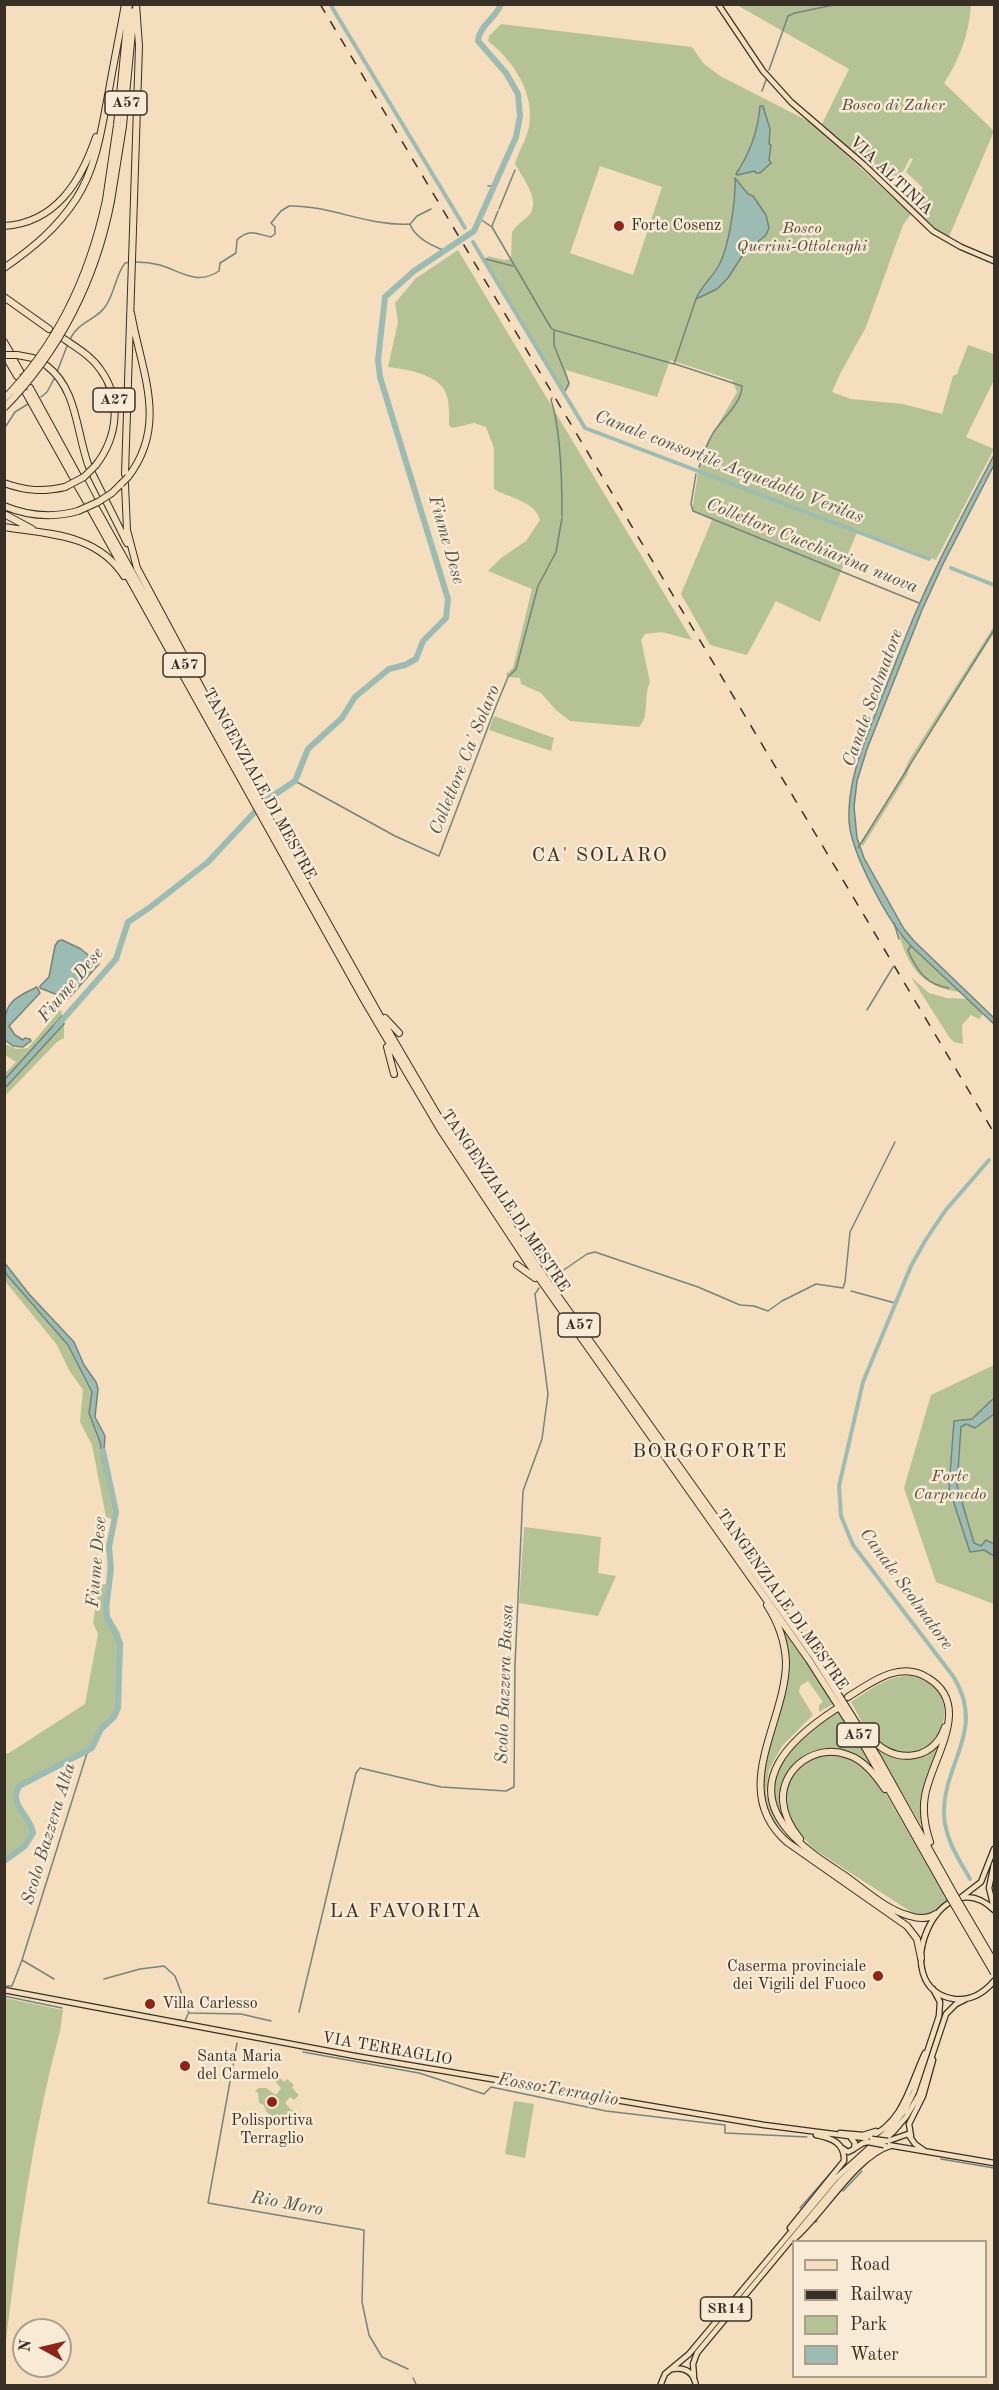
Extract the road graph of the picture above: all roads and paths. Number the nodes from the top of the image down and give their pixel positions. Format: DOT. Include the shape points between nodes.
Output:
graph roads {
  1 [pos="127,4"];
  2 [pos="135,4"];
  3 [pos="718,4"];
  4 [pos="105,108"];
  5 [pos="109,201"];
  6 [pos="4,226"];
  7 [pos="994,261"];
  8 [pos="4,268"];
  9 [pos="4,297"];
  10 [pos="130,306"];
  11 [pos="49,329"];
  12 [pos="64,339"];
  13 [pos="4,342"];
  14 [pos="10,355"];
  15 [pos="33,358"];
  16 [pos="50,368"];
  17 [pos="19,374"];
  18 [pos="28,391"];
  19 [pos="4,399"];
  20 [pos="4,408"];
  21 [pos="126,475"];
  22 [pos="4,483"];
  23 [pos="123,484"];
  24 [pos="4,506"];
  25 [pos="92,506"];
  26 [pos="4,514"];
  27 [pos="4,527"];
  28 [pos="53,534"];
  29 [pos="131,551"];
  30 [pos="180,669"];
  31 [pos="244,773"];
  32 [pos="256,800"];
  33 [pos="266,817"];
  34 [pos="371,1001"];
  35 [pos="378,1024"];
  36 [pos="399,1033"];
  37 [pos="394,1074"];
  38 [pos="499,1196"];
  39 [pos="521,1242"];
  40 [pos="517,1265"];
  41 [pos="544,1286"];
  42 [pos="749,1568"];
  43 [pos="754,1581"];
  44 [pos="848,1701"];
  45 [pos="917,1837"];
  46 [pos="994,1849"];
  47 [pos="817,1857"];
  48 [pos="994,1864"];
  49 [pos="820,1865"];
  50 [pos="938,1865"];
  51 [pos="953,1897"];
  52 [pos="994,1910"];
  53 [pos="936,1914"];
  54 [pos="921,1958"];
  55 [pos="994,1962"];
  56 [pos="994,1973"];
  57 [pos="994,1981"];
  58 [pos="933,1989"];
  59 [pos="4,1990"];
  60 [pos="966,1999"];
  61 [pos="939,2034"];
  62 [pos="932,2040"];
  63 [pos="897,2114"];
  64 [pos="768,2125"];
  65 [pos="824,2133"];
  66 [pos="900,2137"];
  67 [pos="850,2138"];
  68 [pos="912,2138"];
  69 [pos="878,2142"];
  70 [pos="842,2148"];
  71 [pos="855,2148"];
  72 [pos="905,2148"];
  73 [pos="928,2152"];
  74 [pos="994,2163"];
  75 [pos="782,2247"];
  76 [pos="671,2370"];
  77 [pos="694,2377"];
  78 [pos="660,2385"];
  79 [pos="696,2385"];
  1 -- 4 [label="highway"];
  1 -- 5 [label="highway, A57"];
  2 -- 5 [label="highway, A57" via="124,117"];
  2 -- 10 [label="highway" via="139,46"];
  3 -- 7 [label="main road, VIA ALTINIA" via="763,72 791,102 933,231"];
  4 -- 6 [label="highway" via="87,161 70,192 48,212"];
  4 -- 8 [label="highway" via="93,163 78,197 42,240"];
  5 -- 19 [label="highway, A57, bridge" via="71,304 43,351"];
  5 -- 20 [label="highway, A57, bridge" via="94,264 67,326 36,372"];
  9 -- 11 [label="highway"];
  10 -- 21 [label="highway"];
  10 -- 21 [label="highway" via="150,414 145,446"];
  12 -- 22 [label="highway, A27, bridge" via="101,369 113,396 110,444 84,477 64,487 35,491"];
  13 -- 14 [label="highway"];
  14 -- 15 [label="highway"];
  14 -- 17 [label="highway"];
  16 -- 29 [label="highway, A27" via="62,381 72,403 90,470"];
  18 -- 25 [label="highway, TANGENZIALE DI MESTRE / A57"];
  21 -- 23 [label="highway, bridge"];
  23 -- 24 [label="highway, bridge" via="78,511 41,515"];
  23 -- 29 [label="highway"];
  25 -- 30 [label="highway, TANGENZIALE DI MESTRE / A57"];
  25 -- 31 [label="highway, TANGENZIALE DI MESTRE / A57"];
  26 -- 28 [label="highway, A57" via="26,527"];
  27 -- 28 [label="highway"];
  28 -- 30 [label="highway, A57" via="89,544 117,566"];
  29 -- 31 [label="highway"];
  30 -- 32 [label="highway, TANGENZIALE DI MESTRE / A57"];
  31 -- 32 [label="highway, TANGENZIALE DI MESTRE / A57"];
  32 -- 33 [label="highway, TANGENZIALE DI MESTRE / A57"];
  33 -- 34 [label="highway, TANGENZIALE DI MESTRE / A57"];
  33 -- 35 [label="highway, TANGENZIALE DI MESTRE / A57"];
  34 -- 36 [label="highway"];
  34 -- 39 [label="highway, TANGENZIALE DI MESTRE / A57" via="444,1126"];
  35 -- 37 [label="highway"];
  35 -- 41 [label="highway, TANGENZIALE DI MESTRE / A57" via="440,1129"];
  38 -- 39 [label="highway"];
  39 -- 42 [label="highway, TANGENZIALE DI MESTRE / A57"];
  40 -- 41 [label="highway"];
  41 -- 42 [label="highway, TANGENZIALE DI MESTRE / A57"];
  42 -- 43 [label="highway, TANGENZIALE DI MESTRE / A57"];
  42 -- 44 [label="highway, TANGENZIALE DI MESTRE / A57"];
  43 -- 45 [label="highway, TANGENZIALE DI MESTRE / A57" via="823,1680"];
  43 -- 49 [label="highway, A57" via="781,1632 786,1663 761,1772 762,1801 776,1831"];
  44 -- 44 [label="highway, A57" via="893,1677 921,1678 933,1686 944,1702 943,1732 924,1752 895,1755 874,1743"];
  44 -- 50 [label="highway, TANGENZIALE DI MESTRE / A57"];
  44 -- 50 [label="highway, A57" via="884,1676 904,1671 927,1677 944,1693 949,1721 924,1804 926,1830"];
  45 -- 47 [label="highway, A57" via="883,1785 862,1763 842,1753 820,1753 796,1767 787,1779 783,1796 790,1825"];
  45 -- 51 [label="highway, TANGENZIALE DI MESTRE / A57"];
  46 -- 51 [label="main road" via="981,1882"];
  47 -- 49 [label="highway, A57" via="782,1822 773,1803 772,1780 790,1744 835,1708 804,1726 788,1741 774,1763 768,1784 769,1801 779,1824"];
  47 -- 53 [label="highway, A57" via="899,1912 921,1918"];
  48 -- 52 [label="main road" via="989,1892"];
  49 -- 54 [label="highway, A57" via="907,1926 917,1939"];
  50 -- 51 [label="highway, TANGENZIALE DI MESTRE / A57"];
  51 -- 52 [label="main road" via="978,1899"];
  51 -- 53 [label="main road"];
  51 -- 55 [label="highway, TANGENZIALE DI MESTRE / A57, bridge"];
  51 -- 56 [label="highway, TANGENZIALE DI MESTRE / A57, bridge"];
  53 -- 54 [label="main road" via="925,1934"];
  54 -- 58 [label="main road, SR14"];
  57 -- 60 [label="main road, SR14" via="982,1993"];
  58 -- 60 [label="main road" via="947,1997"];
  58 -- 62 [label="main road, SR14" via="940,2006"];
  59 -- 64 [label="main road, VIA TERRAGLIO" via="332,2052"];
  60 -- 61 [label="main road, SR14" via="949,2010"];
  61 -- 68 [label="main road, SR14" via="929,2077 909,2124"];
  61 -- 69 [label="main road, SR14" via="915,2103 902,2123"];
  62 -- 63 [label="main road, SR14"];
  62 -- 69 [label="main road, SR14" via="908,2105"];
  63 -- 65 [label="main road" via="868,2134"];
  63 -- 69 [label="main road, SR14" via="883,2129"];
  64 -- 65 [label="main road, VIA TERRAGLIO"];
  64 -- 70 [label="main road, VIA TERRAGLIO" via="832,2138"];
  65 -- 67 [label="main road, VIA TERRAGLIO"];
  66 -- 68 [label="main road" via="906,2134"];
  66 -- 69 [label="main road, VIA TERRAGLIO"];
  66 -- 72 [label="main road" via="899,2144"];
  67 -- 69 [label="main road, VIA TERRAGLIO"];
  67 -- 70 [label="main road" via="842,2141"];
  67 -- 71 [label="main road"];
  68 -- 72 [label="main road" via="912,2145"];
  68 -- 73 [label="main road, VIA TERRAGLIO"];
  69 -- 71 [label="main road, VIA TERRAGLIO"];
  69 -- 72 [label="main road, VIA TERRAGLIO"];
  69 -- 75 [label="main road, SR14" via="840,2174"];
  69 -- 75 [label="main road" via="881,2149"];
  70 -- 71 [label="main road" via="849,2152"];
  70 -- 75 [label="main road" via="843,2163 802,2212"];
  72 -- 73 [label="main road, VIA TERRAGLIO"];
  73 -- 74 [label="main road, VIA TERRAGLIO"];
  75 -- 76 [label="main road, SR14"];
  75 -- 77 [label="main road, SR14" via="697,2353"];
  76 -- 77 [label="main road" via="684,2369"];
  76 -- 78 [label="main road" via="662,2377"];
  77 -- 79 [label="main road"];
}
